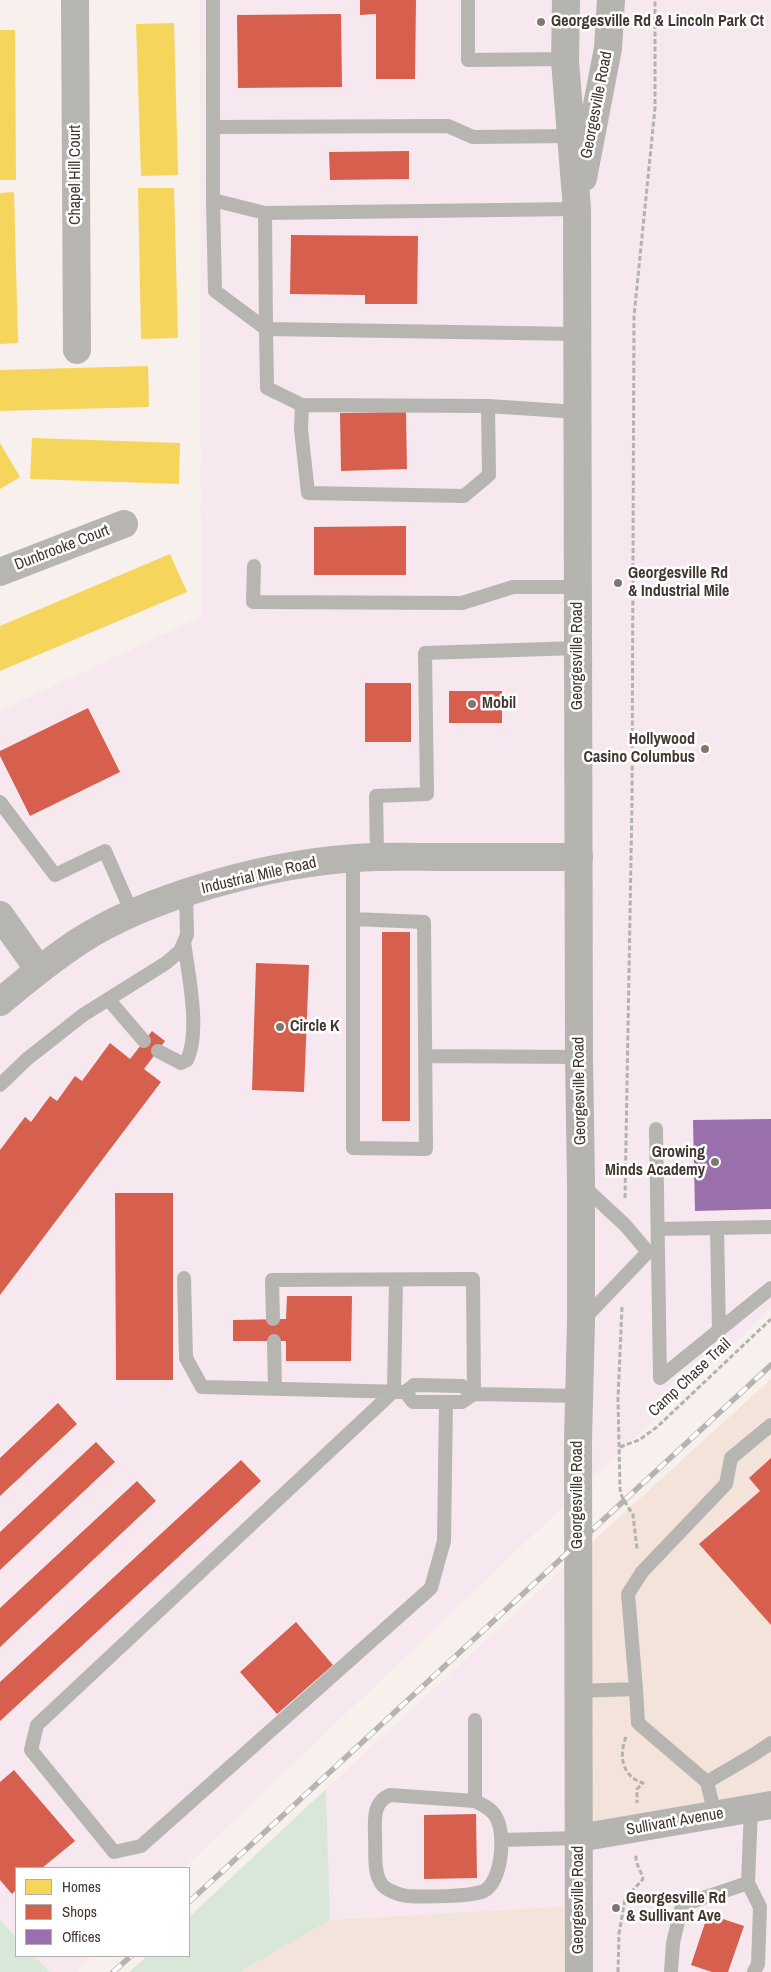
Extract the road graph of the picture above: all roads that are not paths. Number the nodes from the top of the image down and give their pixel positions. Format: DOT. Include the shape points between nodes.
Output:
graph roads {
  1 [pos="75,0"];
  2 [pos="213,0"];
  3 [pos="468,0"];
  4 [pos="566,0"];
  5 [pos="611,0"];
  6 [pos="566,59"];
  7 [pos="213,127"];
  8 [pos="571,136"];
  9 [pos="213,200"];
  10 [pos="577,209"];
  11 [pos="265,213"];
  12 [pos="266,329"];
  13 [pos="578,334"];
  14 [pos="78,350"];
  15 [pos="302,405"];
  16 [pos="488,406"];
  17 [pos="578,412"];
  18 [pos="124,524"];
  19 [pos="254,566"];
  20 [pos="0,572"];
  21 [pos="578,587"];
  22 [pos="578,648"];
  23 [pos="0,802"];
  24 [pos="365,857"];
  25 [pos="579,857"];
  26 [pos="186,894"];
  27 [pos="132,914"];
  28 [pos="0,915"];
  29 [pos="353,919"];
  30 [pos="184,942"];
  31 [pos="39,970"];
  32 [pos="108,999"];
  33 [pos="0,1002"];
  34 [pos="144,1041"];
  35 [pos="158,1051"];
  36 [pos="425,1056"];
  37 [pos="579,1057"];
  38 [pos="0,1085"];
  39 [pos="656,1129"];
  40 [pos="581,1184"];
  41 [pos="771,1227"];
  42 [pos="717,1228"];
  43 [pos="658,1229"];
  44 [pos="653,1252"];
  45 [pos="184,1278"];
  46 [pos="396,1280"];
  47 [pos="771,1288"];
  48 [pos="273,1319"];
  49 [pos="581,1322"];
  50 [pos="718,1331"];
  51 [pos="274,1341"];
  52 [pos="275,1389"];
  53 [pos="400,1391"];
  54 [pos="474,1394"];
  55 [pos="579,1396"];
  56 [pos="446,1402"];
  57 [pos="771,1425"];
  58 [pos="636,1689"];
  59 [pos="578,1691"];
  60 [pos="475,1720"];
  61 [pos="771,1742"];
  62 [pos="707,1782"];
  63 [pos="475,1801"];
  64 [pos="761,1807"];
  65 [pos="715,1815"];
  66 [pos="579,1838"];
  67 [pos="501,1840"];
  68 [pos="748,1883"];
  69 [pos="579,1972"];
  70 [pos="671,1972"];
  71 [pos="754,1972"];
  1 -- 14 [label="street, Chapel Hill Court"];
  2 -- 7 [label="lane"];
  3 -- 6 [label="lane" via="468,60"];
  4 -- 6 [label="main road, Georgesville Road"];
  5 -- 10 [label="main road, Georgesville Road" via="608,48"];
  6 -- 8 [label="main road, Georgesville Road"];
  7 -- 8 [label="lane" via="448,126 473,137"];
  7 -- 9 [label="lane"];
  8 -- 10 [label="main road, Georgesville Road"];
  9 -- 11 [label="lane"];
  9 -- 12 [label="lane" via="215,290"];
  10 -- 11 [label="lane"];
  10 -- 13 [label="main road, Georgesville Road"];
  11 -- 12 [label="lane"];
  12 -- 13 [label="lane"];
  12 -- 15 [label="lane" via="267,388"];
  13 -- 17 [label="main road, Georgesville Road"];
  15 -- 16 [label="lane"];
  15 -- 16 [label="lane" via="301,429 308,493 464,496 490,475"];
  16 -- 17 [label="lane"];
  17 -- 21 [label="main road, Georgesville Road"];
  18 -- 20 [label="street, Dunbrooke Court"];
  19 -- 21 [label="lane" via="253,602 462,603 513,587"];
  21 -- 22 [label="main road, Georgesville Road"];
  22 -- 24 [label="lane" via="425,653 427,794 376,796"];
  22 -- 25 [label="main road, Georgesville Road"];
  23 -- 27 [label="lane" via="55,875 105,851"];
  24 -- 25 [label="street, Industrial Mile Road"];
  24 -- 26 [label="street, Industrial Mile Road" via="286,867"];
  24 -- 29 [label="lane"];
  25 -- 37 [label="main road, Georgesville Road"];
  26 -- 27 [label="street, Industrial Mile Road"];
  26 -- 30 [label="lane"];
  27 -- 31 [label="street, Industrial Mile Road" via="80,941"];
  28 -- 31 [label="street"];
  29 -- 36 [label="lane" via="424,922"];
  29 -- 36 [label="lane" via="352,1148 426,1149"];
  30 -- 32 [label="lane" via="180,951 166,963"];
  30 -- 35 [label="lane" via="192,998 192,1050 187,1060 180,1062"];
  31 -- 33 [label="street, Industrial Mile Road"];
  32 -- 34 [label="lane"];
  32 -- 38 [label="lane" via="27,1059"];
  36 -- 37 [label="lane"];
  37 -- 40 [label="main road, Georgesville Road"];
  39 -- 43 [label="lane"];
  40 -- 44 [label="lane"];
  40 -- 49 [label="main road, Georgesville Road"];
  41 -- 42 [label="lane"];
  42 -- 43 [label="lane"];
  42 -- 50 [label="lane"];
  43 -- 44 [label="lane"];
  44 -- 49 [label="lane"];
  44 -- 50 [label="lane" via="660,1378"];
  45 -- 52 [label="lane" via="186,1358 202,1388"];
  46 -- 48 [label="lane" via="272,1280"];
  46 -- 53 [label="lane"];
  46 -- 54 [label="lane" via="473,1279"];
  47 -- 50 [label="lane"];
  49 -- 55 [label="main road, Georgesville Road"];
  51 -- 52 [label="lane"];
  52 -- 53 [label="lane"];
  53 -- 54 [label="lane" via="414,1385 462,1386"];
  53 -- 56 [label="lane" via="413,1402"];
  53 -- 56 [label="lane" via="37,1725 31,1750 114,1852 141,1846 431,1588 444,1540"];
  54 -- 55 [label="lane"];
  54 -- 56 [label="lane" via="462,1402"];
  55 -- 59 [label="main road, Georgesville Road"];
  57 -- 58 [label="lane" via="731,1458 726,1484 642,1572 628,1594"];
  58 -- 59 [label="lane"];
  58 -- 62 [label="lane" via="638,1723"];
  59 -- 66 [label="main road, Georgesville Road"];
  60 -- 63 [label="lane"];
  61 -- 62 [label="lane"];
  62 -- 65 [label="lane"];
  63 -- 67 [label="lane" via="496,1816"];
  63 -- 67 [label="lane" via="403,1794 383,1798 374,1817 377,1873 381,1883 388,1890 406,1896 469,1895 484,1891 494,1882 499,1869"];
  64 -- 65 [label="main road, Sullivant Avenue"];
  64 -- 68 [label="lane"];
  65 -- 66 [label="main road, Sullivant Avenue"];
  66 -- 67 [label="lane"];
  66 -- 69 [label="main road, Georgesville Road"];
  68 -- 70 [label="lane" via="682,1905 673,1943"];
  68 -- 71 [label="lane" via="760,1907 758,1964"];
}
